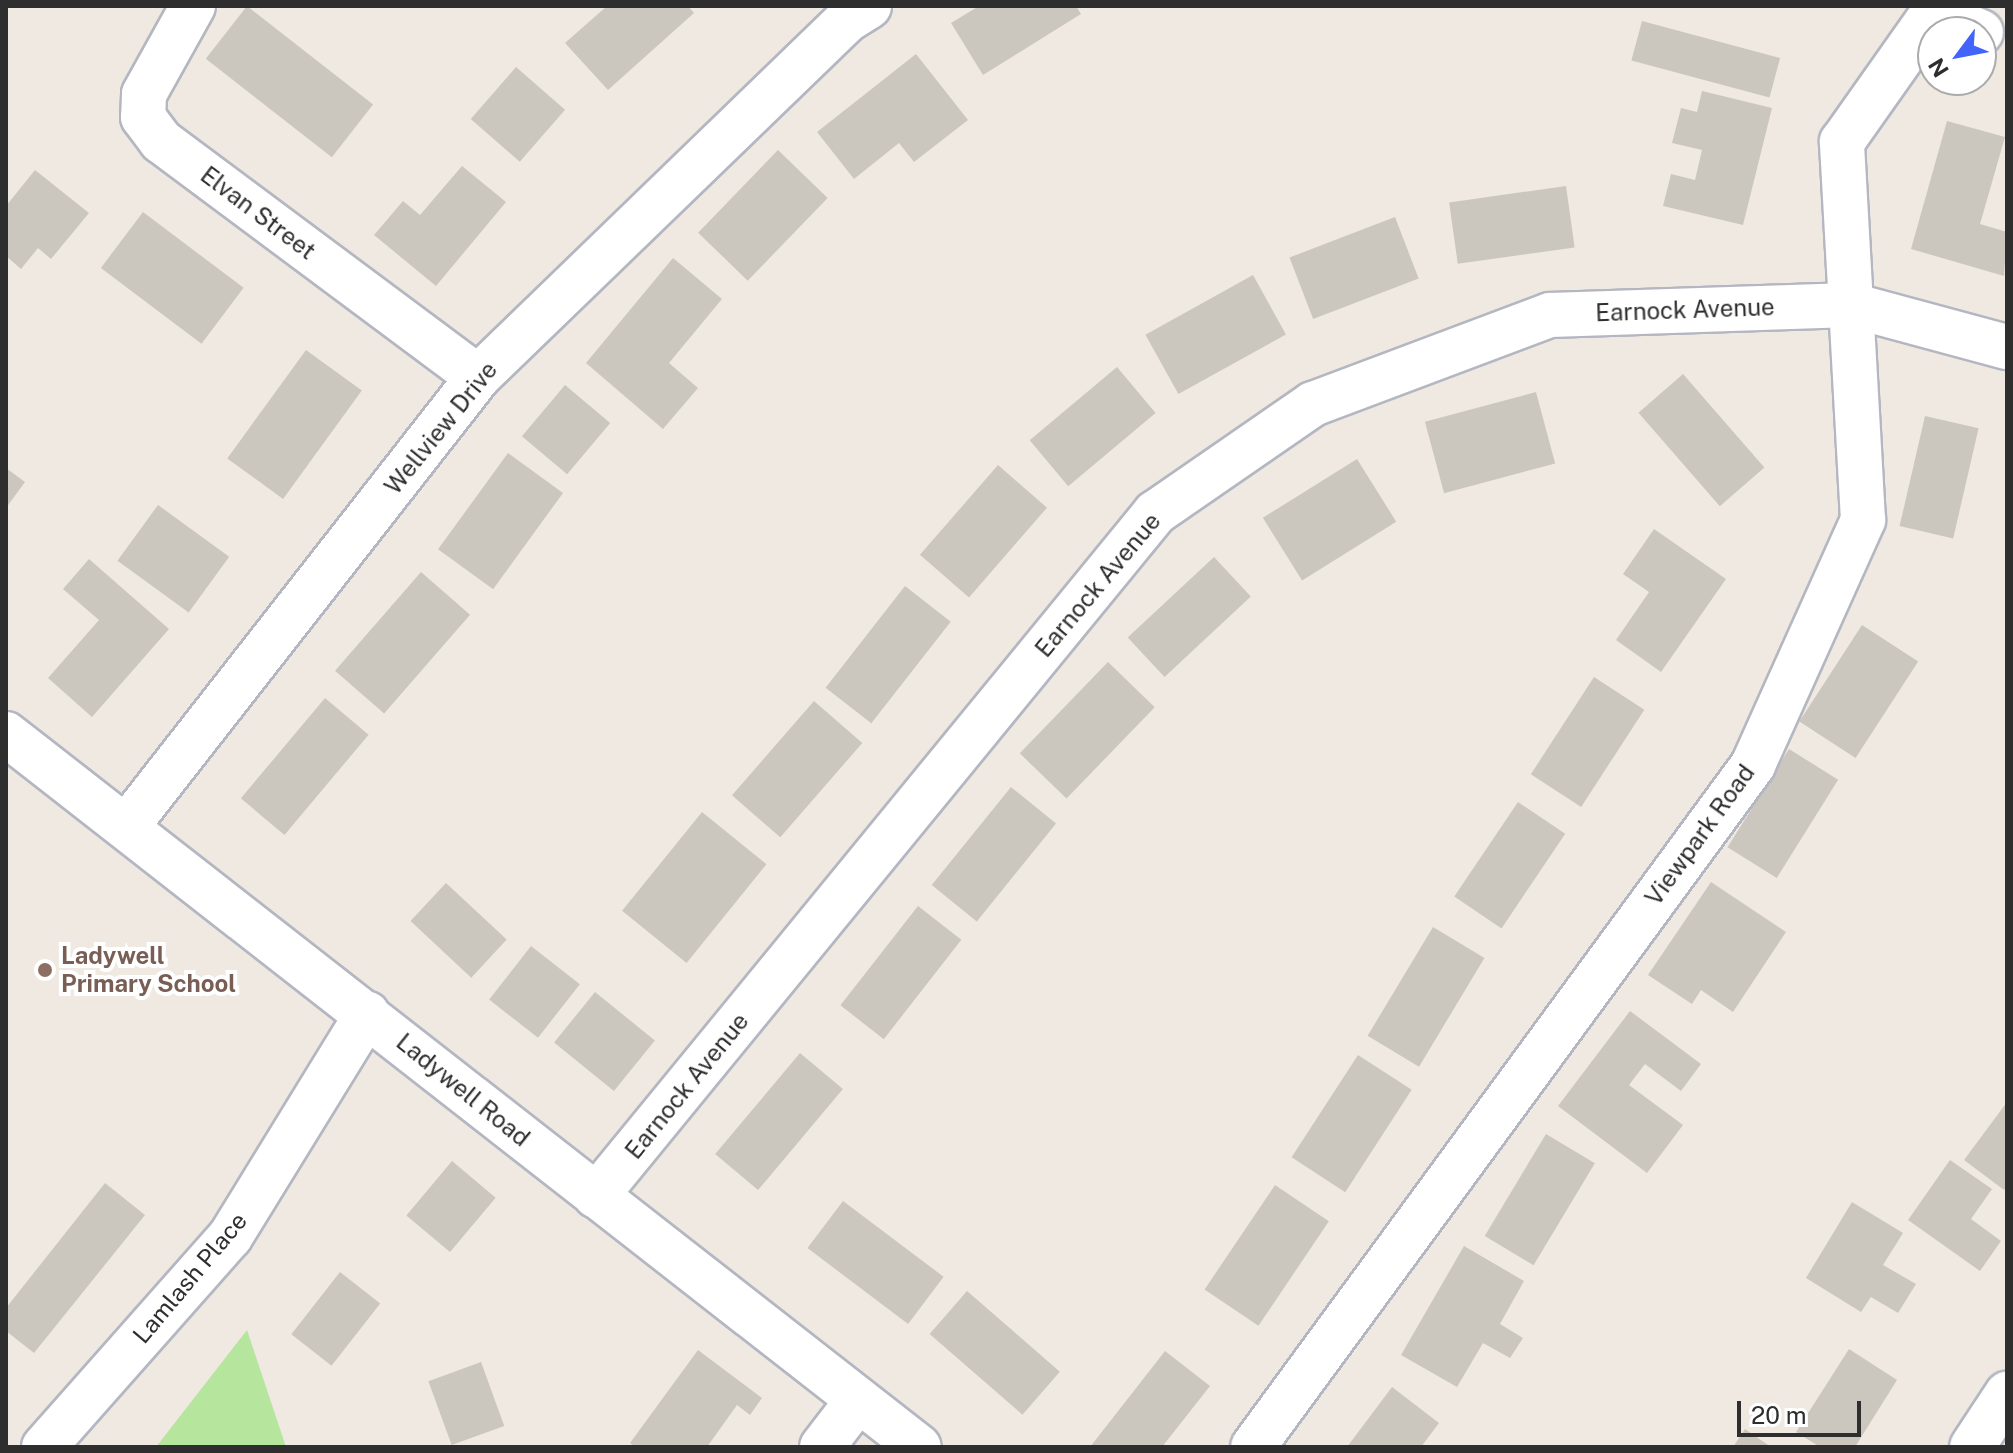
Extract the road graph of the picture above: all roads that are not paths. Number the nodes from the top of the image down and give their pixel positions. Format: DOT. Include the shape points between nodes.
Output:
graph roads {
  1 [pos="193,6"];
  2 [pos="869,6"];
  3 [pos="1936,9"];
  4 [pos="1851,305"];
  5 [pos="2007,347"];
  6 [pos="478,377"];
  7 [pos="6,734"];
  8 [pos="127,826"];
  9 [pos="367,1014"];
  10 [pos="596,1196"];
  11 [pos="2007,1394"];
  12 [pos="858,1400"];
  13 [pos="44,1447"];
  14 [pos="822,1447"];
  15 [pos="919,1447"];
  16 [pos="1253,1447"];
  17 [pos="1972,1447"];
  1 -- 6 [label="street, Elvan Street" via="144,94 143,117 161,141"];
  2 -- 6 [label="street, Wellview Drive" via="847,20"];
  3 -- 4 [label="street, Viewpark Road" via="1842,142"];
  4 -- 5 [label="street, Earnock Avenue"];
  4 -- 10 [label="street, Earnock Avenue" via="1550,315 1313,404 1155,513"];
  4 -- 16 [label="street, Viewpark Road" via="1863,520 1753,765"];
  6 -- 8 [label="street, Wellview Drive"];
  7 -- 8 [label="street, Ladywell Road"];
  8 -- 9 [label="street, Ladywell Road"];
  9 -- 10 [label="street, Ladywell Road"];
  9 -- 13 [label="street, Lamlash Place" via="230,1237"];
  10 -- 12 [label="street, Ladywell Road"];
  11 -- 17 [label="street"];
  12 -- 14 [label="street"];
  12 -- 15 [label="street, Ladywell Road"];
}
